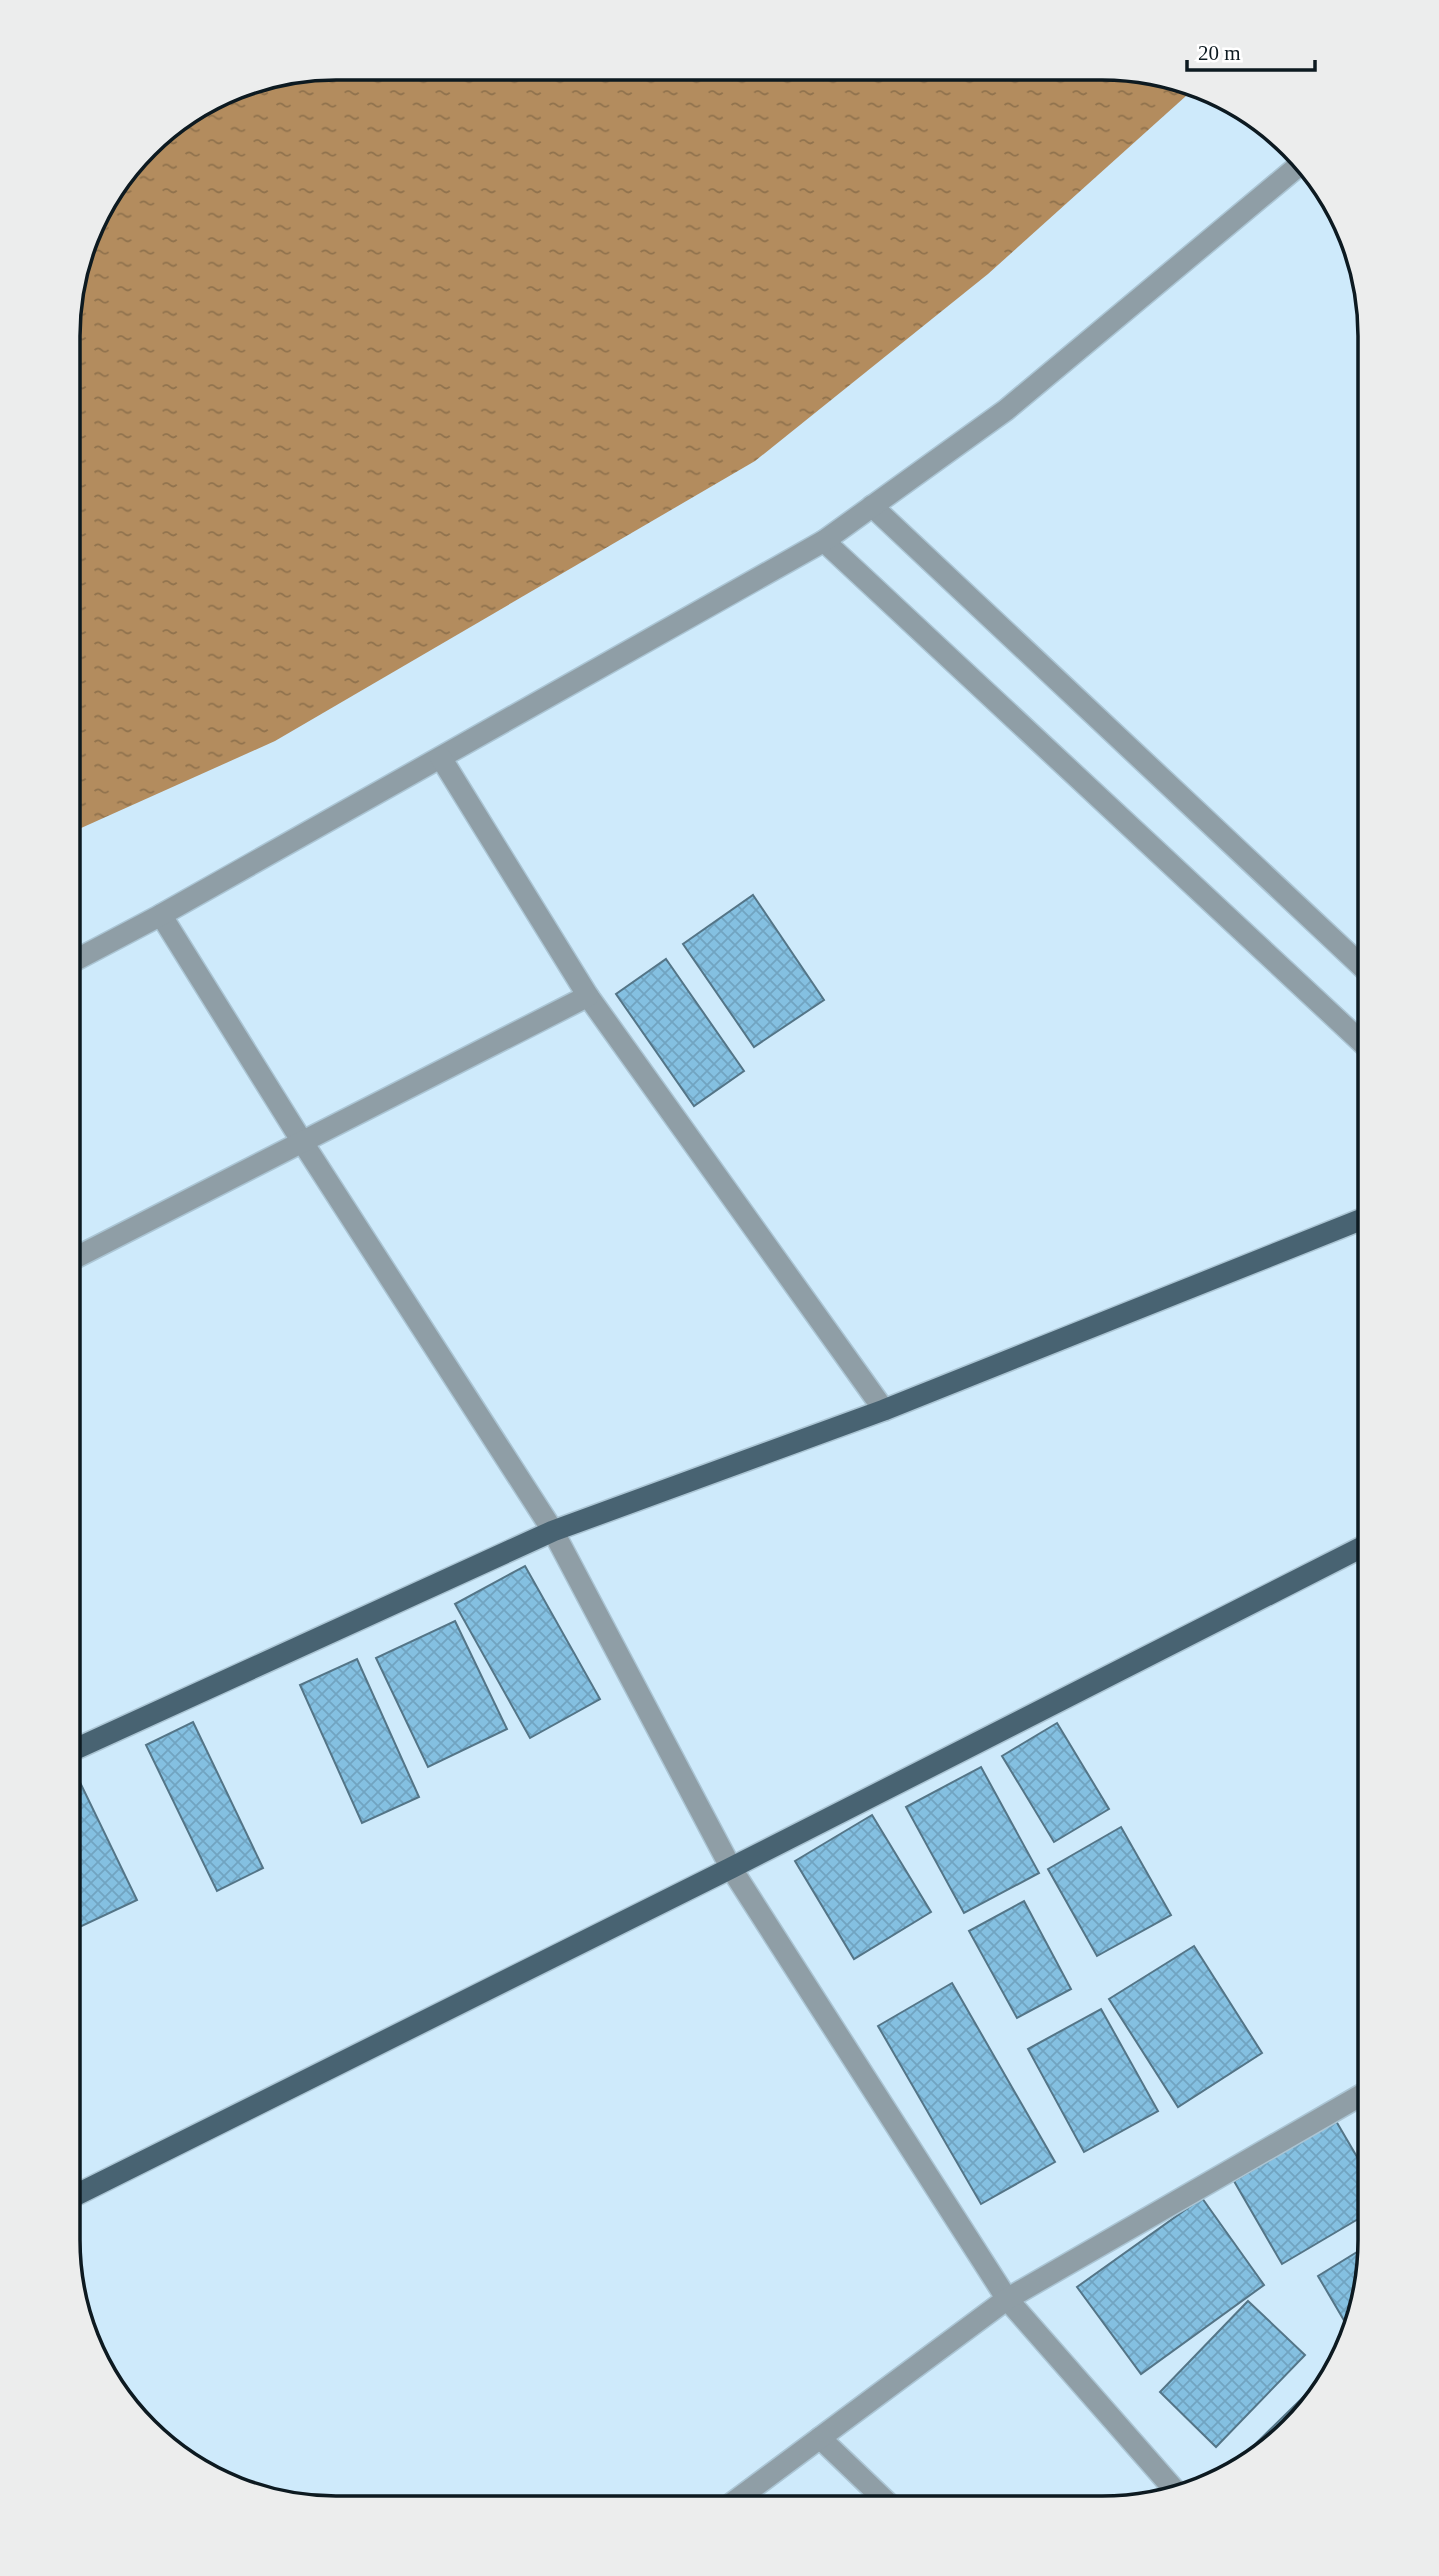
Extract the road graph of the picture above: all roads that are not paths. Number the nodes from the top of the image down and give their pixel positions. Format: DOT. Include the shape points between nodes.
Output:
graph roads {
  1 [pos="1295,168"];
  2 [pos="872,506"];
  3 [pos="824,541"];
  4 [pos="441,758"];
  5 [pos="161,915"];
  6 [pos="80,958"];
  7 [pos="1359,964"];
  8 [pos="588,996"];
  9 [pos="1359,1040"];
  10 [pos="303,1143"];
  11 [pos="1359,1220"];
  12 [pos="80,1255"];
  13 [pos="884,1410"];
  14 [pos="553,1531"];
  15 [pos="1359,1549"];
  16 [pos="80,1747"];
  17 [pos="732,1868"];
  18 [pos="1359,2096"];
  19 [pos="80,2193"];
  20 [pos="1007,2299"];
  21 [pos="820,2438"];
  22 [pos="1171,2486"];
  23 [pos="742,2496"];
  24 [pos="881,2496"];
  1 -- 2 [label="street" via="1006,410"];
  2 -- 3 [label="street"];
  2 -- 7 [label="street"];
  3 -- 4 [label="street"];
  3 -- 9 [label="street"];
  4 -- 5 [label="street"];
  4 -- 8 [label="street"];
  5 -- 6 [label="street"];
  5 -- 10 [label="street"];
  8 -- 10 [label="street"];
  8 -- 13 [label="street"];
  10 -- 12 [label="street"];
  10 -- 14 [label="street"];
  11 -- 13 [label="main road"];
  13 -- 14 [label="main road"];
  14 -- 16 [label="main road"];
  14 -- 17 [label="street"];
  15 -- 17 [label="main road"];
  17 -- 19 [label="main road"];
  17 -- 20 [label="street"];
  18 -- 20 [label="street"];
  20 -- 21 [label="street"];
  20 -- 22 [label="street"];
  21 -- 23 [label="street"];
  21 -- 24 [label="street"];
}
